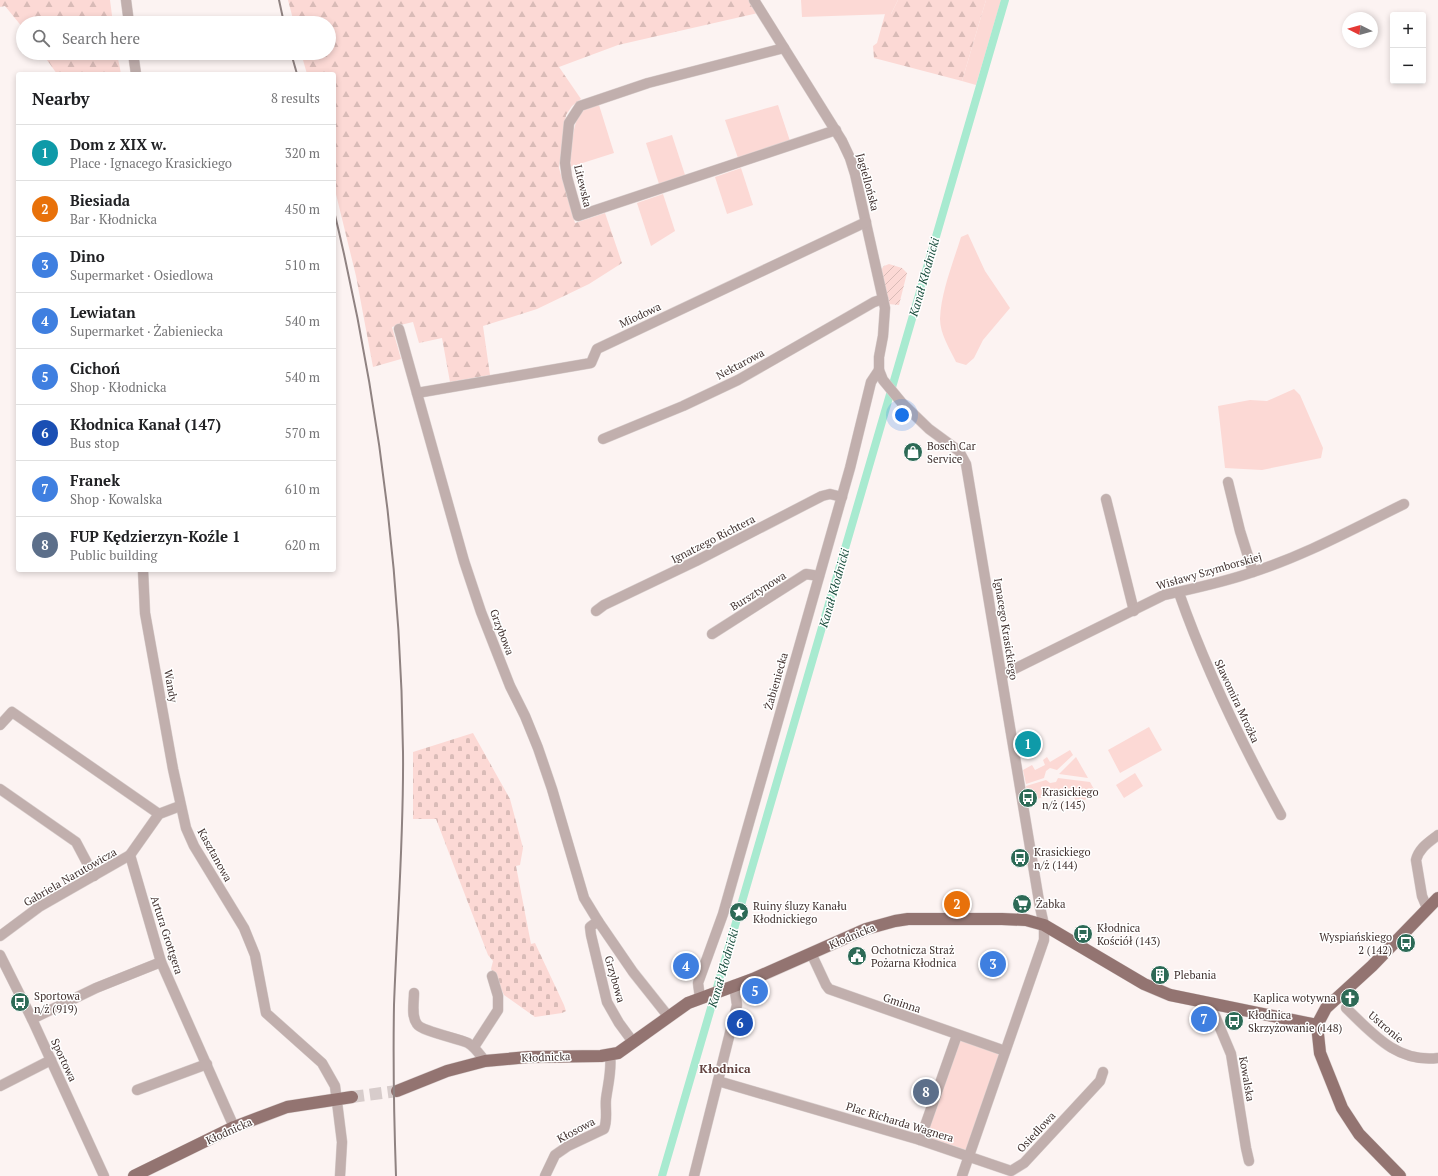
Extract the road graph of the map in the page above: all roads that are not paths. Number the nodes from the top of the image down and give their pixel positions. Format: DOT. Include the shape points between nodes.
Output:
graph roads {
  1 [pos="126,0"];
  2 [pos="754,0"];
  3 [pos="128,16"];
  4 [pos="784,48"];
  5 [pos="134,60"];
  6 [pos="136,72"];
  7 [pos="836,130"];
  8 [pos="866,222"];
  9 [pos="883,299"];
  10 [pos="399,329"];
  11 [pos="879,370"];
  12 [pos="417,393"];
  13 [pos="603,439"];
  14 [pos="1228,482"];
  15 [pos="842,497"];
  16 [pos="1106,499"];
  17 [pos="1404,504"];
  18 [pos="143,572"];
  19 [pos="1253,572"];
  20 [pos="819,576"];
  21 [pos="1179,593"];
  22 [pos="596,611"];
  23 [pos="1134,611"];
  24 [pos="712,634"];
  25 [pos="1002,675"];
  26 [pos="0,725"];
  27 [pos="0,788"];
  28 [pos="180,806"];
  29 [pos="159,814"];
  30 [pos="1281,815"];
  31 [pos="1438,835"];
  32 [pos="130,855"];
  33 [pos="94,876"];
  34 [pos="1438,898"];
  35 [pos="1427,908"];
  36 [pos="598,921"];
  37 [pos="1044,925"];
  38 [pos="0,936"];
  39 [pos="811,954"];
  40 [pos="0,955"];
  41 [pos="161,962"];
  42 [pos="492,976"];
  43 [pos="734,985"];
  44 [pos="414,994"];
  45 [pos="702,997"];
  46 [pos="1210,1004"];
  47 [pos="1346,1008"];
  48 [pos="668,1016"];
  49 [pos="32,1019"];
  50 [pos="1317,1026"];
  51 [pos="957,1035"];
  52 [pos="633,1042"];
  53 [pos="474,1047"];
  54 [pos="1005,1051"];
  55 [pos="610,1055"];
  56 [pos="1438,1058"];
  57 [pos="51,1060"];
  58 [pos="485,1061"];
  59 [pos="207,1064"];
  60 [pos="1103,1072"];
  61 [pos="718,1081"];
  62 [pos="0,1086"];
  63 [pos="137,1090"];
  64 [pos="397,1091"];
  65 [pos="352,1096"];
  66 [pos="336,1099"];
  67 [pos="234,1127"];
  68 [pos="920,1140"];
  69 [pos="969,1156"];
  70 [pos="1249,1161"];
  71 [pos="104,1176"];
  72 [pos="134,1176"];
  73 [pos="340,1176"];
  74 [pos="545,1176"];
  75 [pos="694,1176"];
  76 [pos="962,1176"];
  77 [pos="1400,1176"];
  1 -- 3 [label="street"];
  2 -- 4 [label="street, Jagiellońska"];
  4 -- 7 [label="street, Jagiellońska"];
  4 -- 7 [label="street, Litewska" via="654,81 580,106 569,123 565,163 578,216"];
  5 -- 6 [label="street"];
  7 -- 8 [label="street, Jagiellońska" via="850,158"];
  8 -- 9 [label="street, Jagiellońska"];
  8 -- 12 [label="street, Miodowa" via="596,349 591,363"];
  9 -- 11 [label="street, Jagiellońska" via="885,316 878,357"];
  9 -- 13 [label="street, Nektarowa" via="738,380"];
  10 -- 12 [label="street, Grzybowa"];
  11 -- 15 [label="street, Żabieniecka" via="870,382"];
  11 -- 25 [label="street, Ignacego Krasickiego" via="902,403 929,429 959,451 966,464"];
  12 -- 36 [label="street, Grzybowa" via="481,612 540,754 584,898"];
  14 -- 19 [label="street"];
  15 -- 20 [label="street, Żabieniecka"];
  15 -- 22 [label="street, Ignatzego Richtera" via="830,494 822,496"];
  16 -- 23 [label="street"];
  17 -- 19 [label="street, Wisławy Szymborskiej" via="1326,543"];
  18 -- 28 [label="street, Wandy" via="146,613"];
  19 -- 21 [label="street, Wisławy Szymborskiej"];
  20 -- 24 [label="street, Bursztynowa" via="806,574"];
  20 -- 45 [label="street, Żabieniecka" via="723,914 698,983"];
  21 -- 23 [label="street, Wisławy Szymborskiej" via="1164,595"];
  21 -- 30 [label="street, Sławomira Mrożka" via="1236,728"];
  23 -- 25 [label="street, Wisławy Szymborskiej"];
  25 -- 37 [label="street, Ignacego Krasickiego"];
  26 -- 29 [label="street" via="12,712"];
  27 -- 33 [label="street" via="76,842"];
  28 -- 29 [label="street"];
  28 -- 66 [label="street, Kasztanowa" via="194,846 250,942 266,1013 322,1063 335,1086"];
  29 -- 32 [label="street, Gabriela Narutowicza"];
  31 -- 35 [label="street" via="1423,847 1416,860 1422,896"];
  32 -- 33 [label="street, Gabriela Narutowicza"];
  32 -- 41 [label="street, Artura Grottgera"];
  33 -- 38 [label="street, Gabriela Narutowicza" via="39,907"];
  34 -- 35 [label="main road"];
  35 -- 50 [label="main road" via="1383,956 1326,1008"];
  36 -- 48 [label="street, Grzybowa" via="633,972"];
  36 -- 52 [label="street, Grzybowa" via="590,927 607,1002"];
  37 -- 39 [label="main road, Kłodnicka" via="1002,918 895,921 866,929"];
  37 -- 46 [label="main road, Kłodnicka" via="1144,984 1170,995"];
  37 -- 54 [label="street" via="1044,940"];
  39 -- 43 [label="main road, Kłodnicka"];
  39 -- 51 [label="street, Gminna" via="829,989"];
  40 -- 49 [label="street, Sportowa"];
  41 -- 49 [label="street" via="96,988"];
  41 -- 59 [label="street, Artura Grottgera"];
  42 -- 53 [label="street" via="498,996 498,1010"];
  43 -- 45 [label="main road, Kłodnicka"];
  43 -- 61 [label="street" via="738,1000"];
  44 -- 53 [label="street" via="414,1014 420,1028 449,1035"];
  45 -- 48 [label="main road, Kłodnicka"];
  46 -- 50 [label="main road, Kłodnicka"];
  46 -- 70 [label="street, Kowalska" via="1230,1054"];
  47 -- 56 [label="street, Ustronie" via="1398,1053 1422,1059"];
  48 -- 52 [label="main road, Kłodnicka"];
  49 -- 57 [label="street, Sportowa"];
  50 -- 77 [label="main road" via="1320,1053 1342,1108 1363,1139"];
  51 -- 54 [label="street, Gminna"];
  51 -- 68 [label="street"];
  52 -- 55 [label="main road, Kłodnicka" via="618,1053"];
  53 -- 58 [label="street"];
  54 -- 69 [label="street"];
  55 -- 58 [label="main road, Kłodnicka"];
  55 -- 74 [label="street, Kłosowa" via="612,1066 604,1130 568,1146 555,1155"];
  57 -- 62 [label="street"];
  57 -- 71 [label="street, Sportowa"];
  58 -- 64 [label="main road, Kłodnicka" via="447,1071"];
  59 -- 63 [label="street"];
  59 -- 67 [label="street, Artura Grottgera"];
  60 -- 69 [label="street, Osiedlowa" via="1100,1080 1024,1163 1011,1171"];
  61 -- 68 [label="street, Plac Richarda Wagnera"];
  61 -- 75 [label="street"];
  65 -- 66 [label="main road, Kłodnicka"];
  66 -- 67 [label="main road, Kłodnicka" via="287,1107"];
  66 -- 73 [label="street, Kasztanowa" via="342,1142"];
  67 -- 72 [label="main road, Kłodnicka"];
  68 -- 69 [label="street, Plac Richarda Wagnera"];
  69 -- 76 [label="street"];
}
